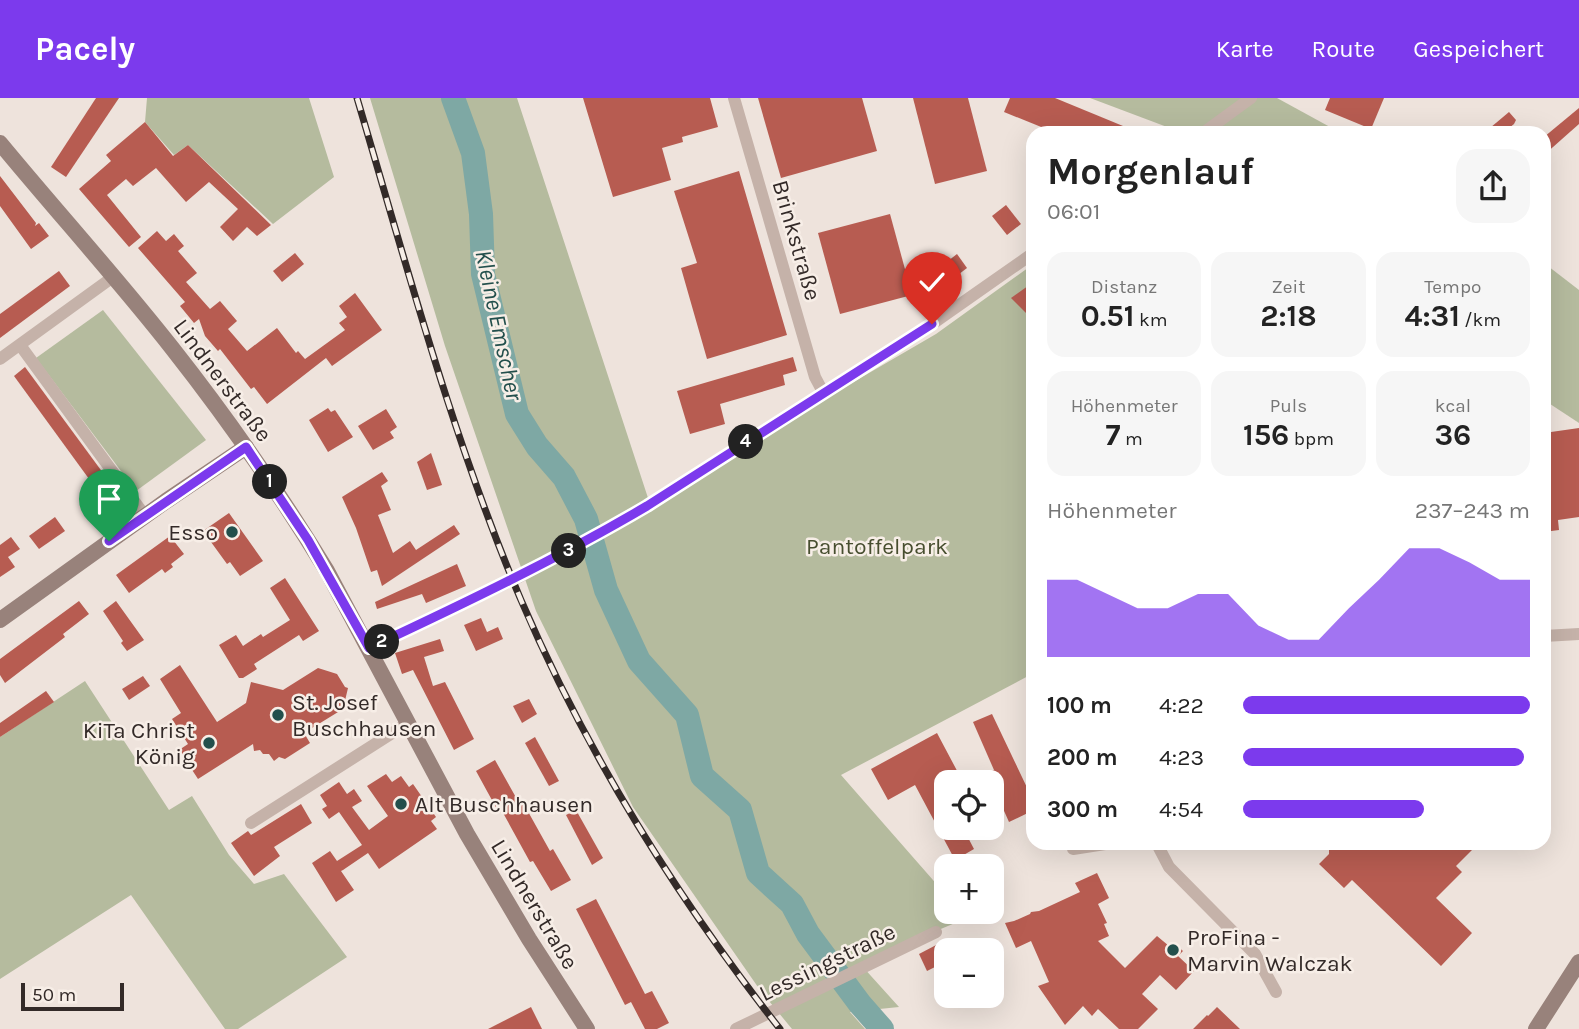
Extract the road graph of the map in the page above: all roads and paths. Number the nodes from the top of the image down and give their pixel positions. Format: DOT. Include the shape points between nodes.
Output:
graph roads {
  1 [pos="734,98"];
  2 [pos="1251,98"];
  3 [pos="1213,126"];
  4 [pos="0,144"];
  5 [pos="1026,258"];
  6 [pos="113,277"];
  7 [pos="20,345"];
  8 [pos="0,359"];
  9 [pos="823,392"];
  10 [pos="246,447"];
  11 [pos="145,516"];
  12 [pos="0,620"];
  13 [pos="1579,634"];
  14 [pos="1551,636"];
  15 [pos="369,648"];
  16 [pos="408,723"];
  17 [pos="251,824"];
  18 [pos="1160,850"];
  19 [pos="936,932"];
  20 [pos="1579,962"];
  21 [pos="1276,992"];
  22 [pos="587,1029"];
  23 [pos="736,1029"];
  24 [pos="1536,1029"];
  1 -- 9 [label="street, Brinkstraße"];
  2 -- 3 [label="street"];
  4 -- 6 [label="street, Lindnerstraße"];
  5 -- 9 [label="street"];
  6 -- 7 [label="street"];
  6 -- 10 [label="street, Lindnerstraße"];
  7 -- 8 [label="street"];
  7 -- 11 [label="street"];
  9 -- 15 [label="street" via="664,496 549,562"];
  10 -- 11 [label="street"];
  10 -- 15 [label="street, Lindnerstraße" via="314,550"];
  11 -- 12 [label="street"];
  13 -- 14 [label="street"];
  15 -- 16 [label="street, Lindnerstraße"];
  16 -- 17 [label="street"];
  16 -- 22 [label="street, Lindnerstraße" via="499,889"];
  18 -- 21 [label="street" via="1169,867 1255,954"];
  19 -- 23 [label="street, Lessingstraße"];
  20 -- 24 [label="street"];
}
